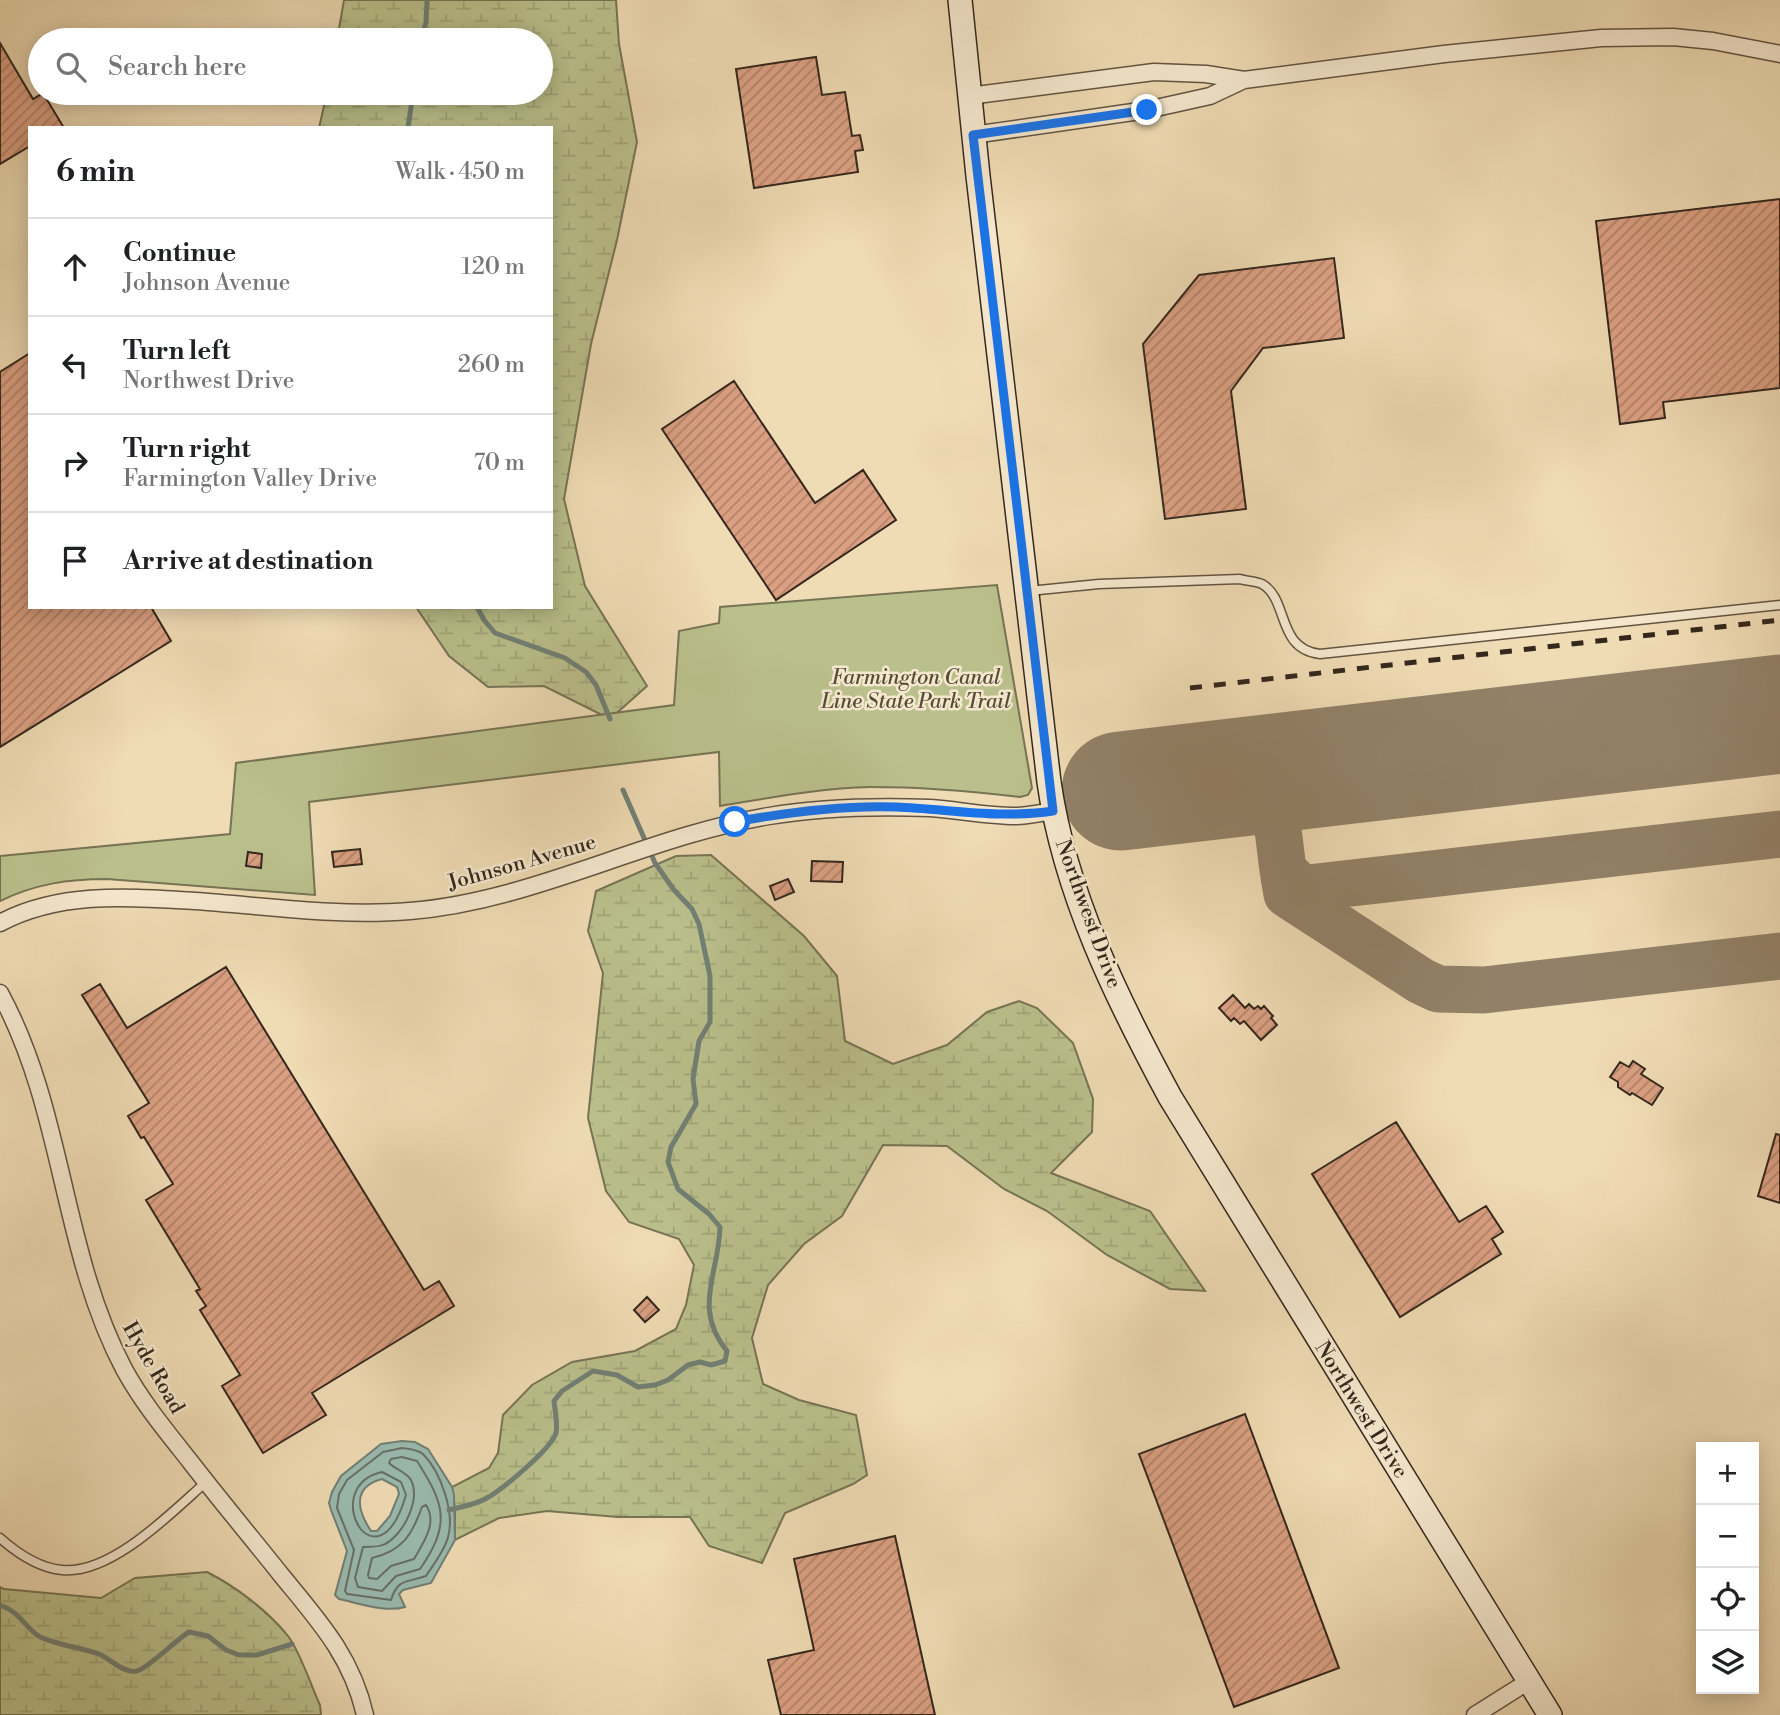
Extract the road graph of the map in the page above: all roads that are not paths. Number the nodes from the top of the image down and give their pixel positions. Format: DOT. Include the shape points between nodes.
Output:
graph roads {
  1 [pos="960,0"];
  2 [pos="1780,54"];
  3 [pos="1244,80"];
  4 [pos="969,96"];
  5 [pos="973,135"];
  6 [pos="1026,591"];
  7 [pos="1780,605"];
  8 [pos="1053,811"];
  9 [pos="0,923"];
  10 [pos="0,993"];
  11 [pos="206,1482"];
  12 [pos="0,1538"];
  13 [pos="1529,1681"];
  14 [pos="365,1715"];
  15 [pos="1475,1715"];
  16 [pos="1550,1715"];
  1 -- 4 [label="main road, Northwest Drive"];
  2 -- 3 [label="street" via="1673,37 1601,38"];
  3 -- 4 [label="street" via="1154,72"];
  3 -- 5 [label="street" via="1210,96 1147,110"];
  4 -- 5 [label="main road, Northwest Drive"];
  5 -- 6 [label="main road, Northwest Drive"];
  6 -- 7 [label="lane" via="1240,579 1262,584 1297,644 1320,654"];
  6 -- 8 [label="main road, Northwest Drive"];
  8 -- 9 [label="street, Johnson Avenue" via="1015,816 893,807 807,810 735,822 486,898 412,911 90,898 46,906"];
  8 -- 13 [label="main road, Northwest Drive" via="1071,876 1108,973 1170,1097"];
  10 -- 11 [label="street, Hyde Road" via="40,1088 81,1256 110,1341 142,1399"];
  11 -- 12 [label="lane" via="161,1522 103,1562 83,1570 40,1564"];
  11 -- 14 [label="street, Hyde Road" via="340,1649"];
  13 -- 15 [label="street"];
  13 -- 16 [label="main road, Northwest Drive"];
}
